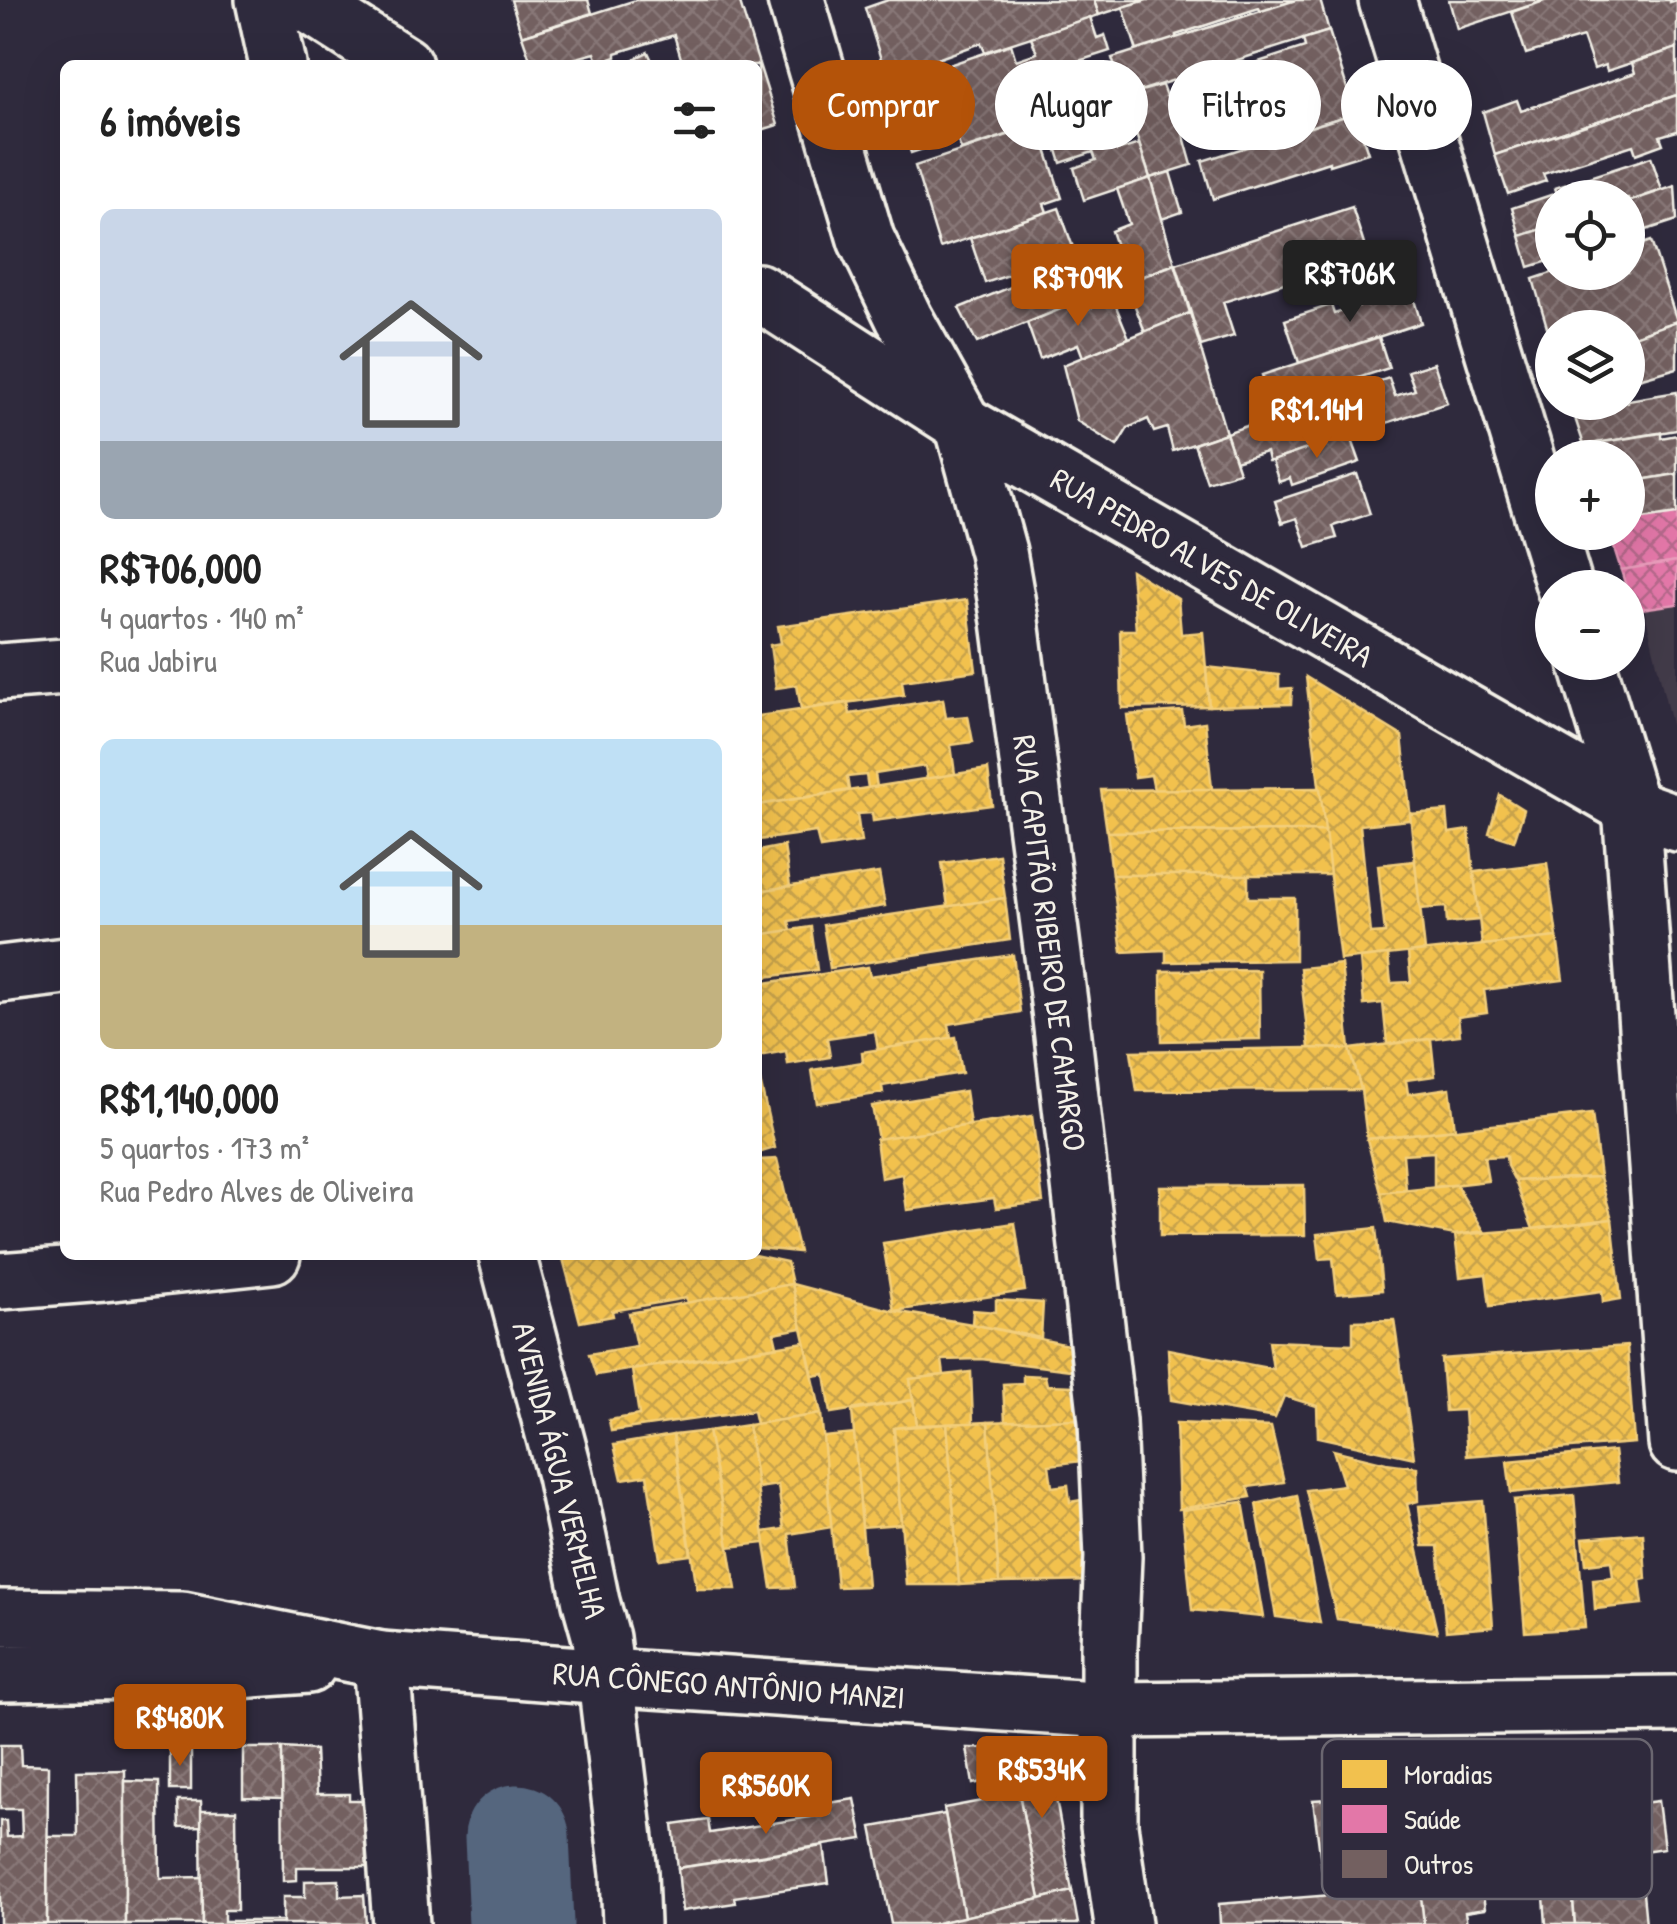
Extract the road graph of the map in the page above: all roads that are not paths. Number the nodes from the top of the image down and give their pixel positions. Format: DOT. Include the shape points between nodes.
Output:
graph roads {
  1 [pos="264,0"];
  2 [pos="302,0"];
  3 [pos="796,0"];
  4 [pos="1387,0"];
  5 [pos="277,60"];
  6 [pos="396,60"];
  7 [pos="762,295"];
  8 [pos="964,424"];
  9 [pos="1560,570"];
  10 [pos="60,667"];
  11 [pos="0,672"];
  12 [pos="1595,680"];
  13 [pos="1654,815"];
  14 [pos="60,967"];
  15 [pos="0,974"];
  16 [pos="225,1260"];
  17 [pos="508,1260"];
  18 [pos="0,1281"];
  19 [pos="1677,1444"];
  20 [pos="0,1618"];
  21 [pos="381,1660"];
  22 [pos="0,1672"];
  23 [pos="607,1678"];
  24 [pos="1677,1704"];
  25 [pos="1109,1710"];
  26 [pos="402,1924"];
  27 [pos="631,1924"];
  28 [pos="1123,1924"];
  1 -- 5 [label="street"];
  2 -- 6 [label="street"];
  3 -- 8 [label="street, RUA CAPITÃO RIBEIRO DE CAMARGO" via="866,239"];
  4 -- 9 [label="street"];
  7 -- 8 [label="street, RUA PEDRO ALVES DE OLIVEIRA"];
  8 -- 13 [label="street, RUA PEDRO ALVES DE OLIVEIRA"];
  8 -- 25 [label="street, RUA CAPITÃO RIBEIRO DE CAMARGO" via="1010,621 1107,1421 1114,1558"];
  10 -- 11 [label="street"];
  12 -- 13 [label="street"];
  13 -- 19 [label="street"];
  14 -- 15 [label="street"];
  16 -- 18 [label="street"];
  17 -- 23 [label="street, AVENIDA ÁGUA VERMELHA" via="565,1475"];
  20 -- 21 [label="street, RUA CÔNEGO ANTÔNIO MANZI" via="182,1620"];
  21 -- 22 [label="street, RUA CÔNEGO ANTÔNIO MANZI" via="239,1670"];
  21 -- 23 [label="street, RUA CÔNEGO ANTÔNIO MANZI"];
  21 -- 26 [label="street"];
  23 -- 25 [label="street, RUA CÔNEGO ANTÔNIO MANZI"];
  23 -- 27 [label="street, AVENIDA ÁGUA VERMELHA"];
  24 -- 25 [label="street, RUA CÔNEGO ANTÔNIO MANZI"];
  25 -- 28 [label="street, RUA CAPITÃO RIBEIRO DE CAMARGO" via="1109,1826"];
}
